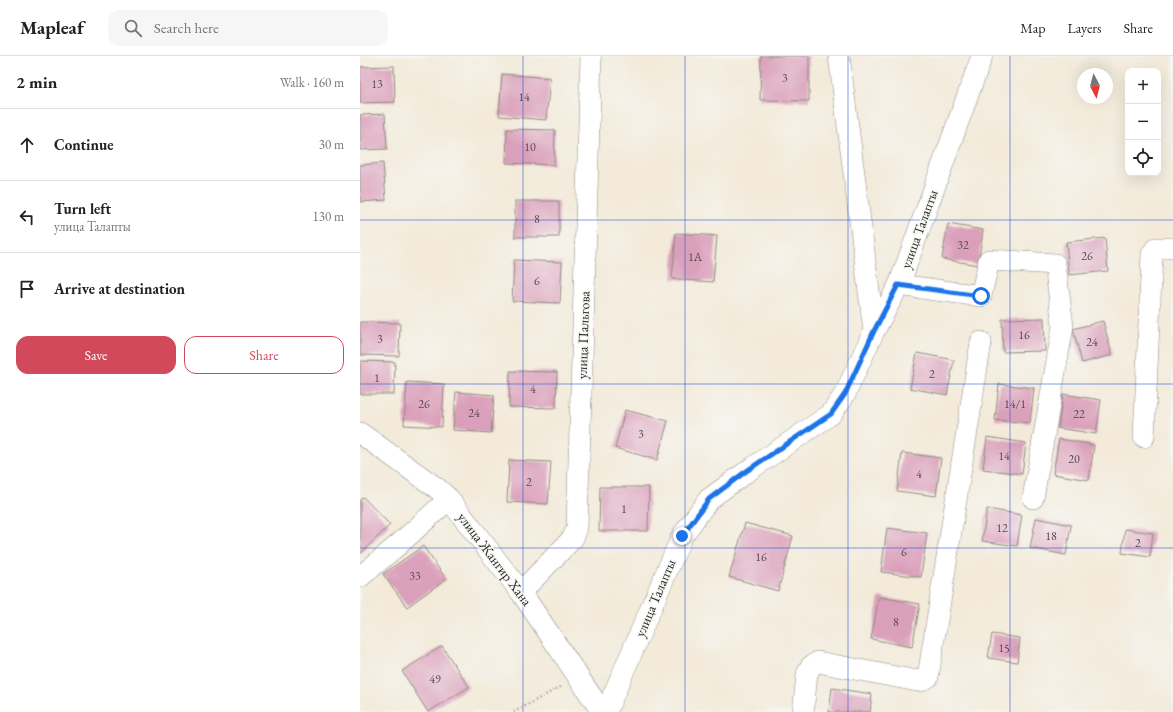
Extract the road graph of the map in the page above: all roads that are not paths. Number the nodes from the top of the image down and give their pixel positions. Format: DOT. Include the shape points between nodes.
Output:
graph roads {
  1 [pos="591,56"];
  2 [pos="839,56"];
  3 [pos="982,56"];
  4 [pos="1173,248"];
  5 [pos="898,285"];
  6 [pos="874,331"];
  7 [pos="981,342"];
  8 [pos="360,433"];
  9 [pos="1144,437"];
  10 [pos="1033,498"];
  11 [pos="448,499"];
  12 [pos="360,577"];
  13 [pos="521,592"];
  14 [pos="602,712"];
  15 [pos="606,712"];
  16 [pos="803,712"];
  1 -- 13 [label="street, улица Пальгова" via="577,528 573,538"];
  2 -- 6 [label="street"];
  3 -- 5 [label="street, улица Талапты"];
  4 -- 9 [label="street" via="1156,248 1152,254"];
  5 -- 6 [label="street, улица Талапты"];
  5 -- 10 [label="street" via="981,296 990,260 1055,264 1063,326"];
  6 -- 15 [label="street, улица Талапты" via="845,394 831,414 709,499 682,536"];
  7 -- 16 [label="street" via="928,677 920,681 912,680 818,662 811,666 807,674"];
  8 -- 11 [label="street, улица Жангир Хана"];
  11 -- 12 [label="street"];
  11 -- 13 [label="street, улица Жангир Хана"];
  13 -- 14 [label="street, улица Жангир Хана"];
}
